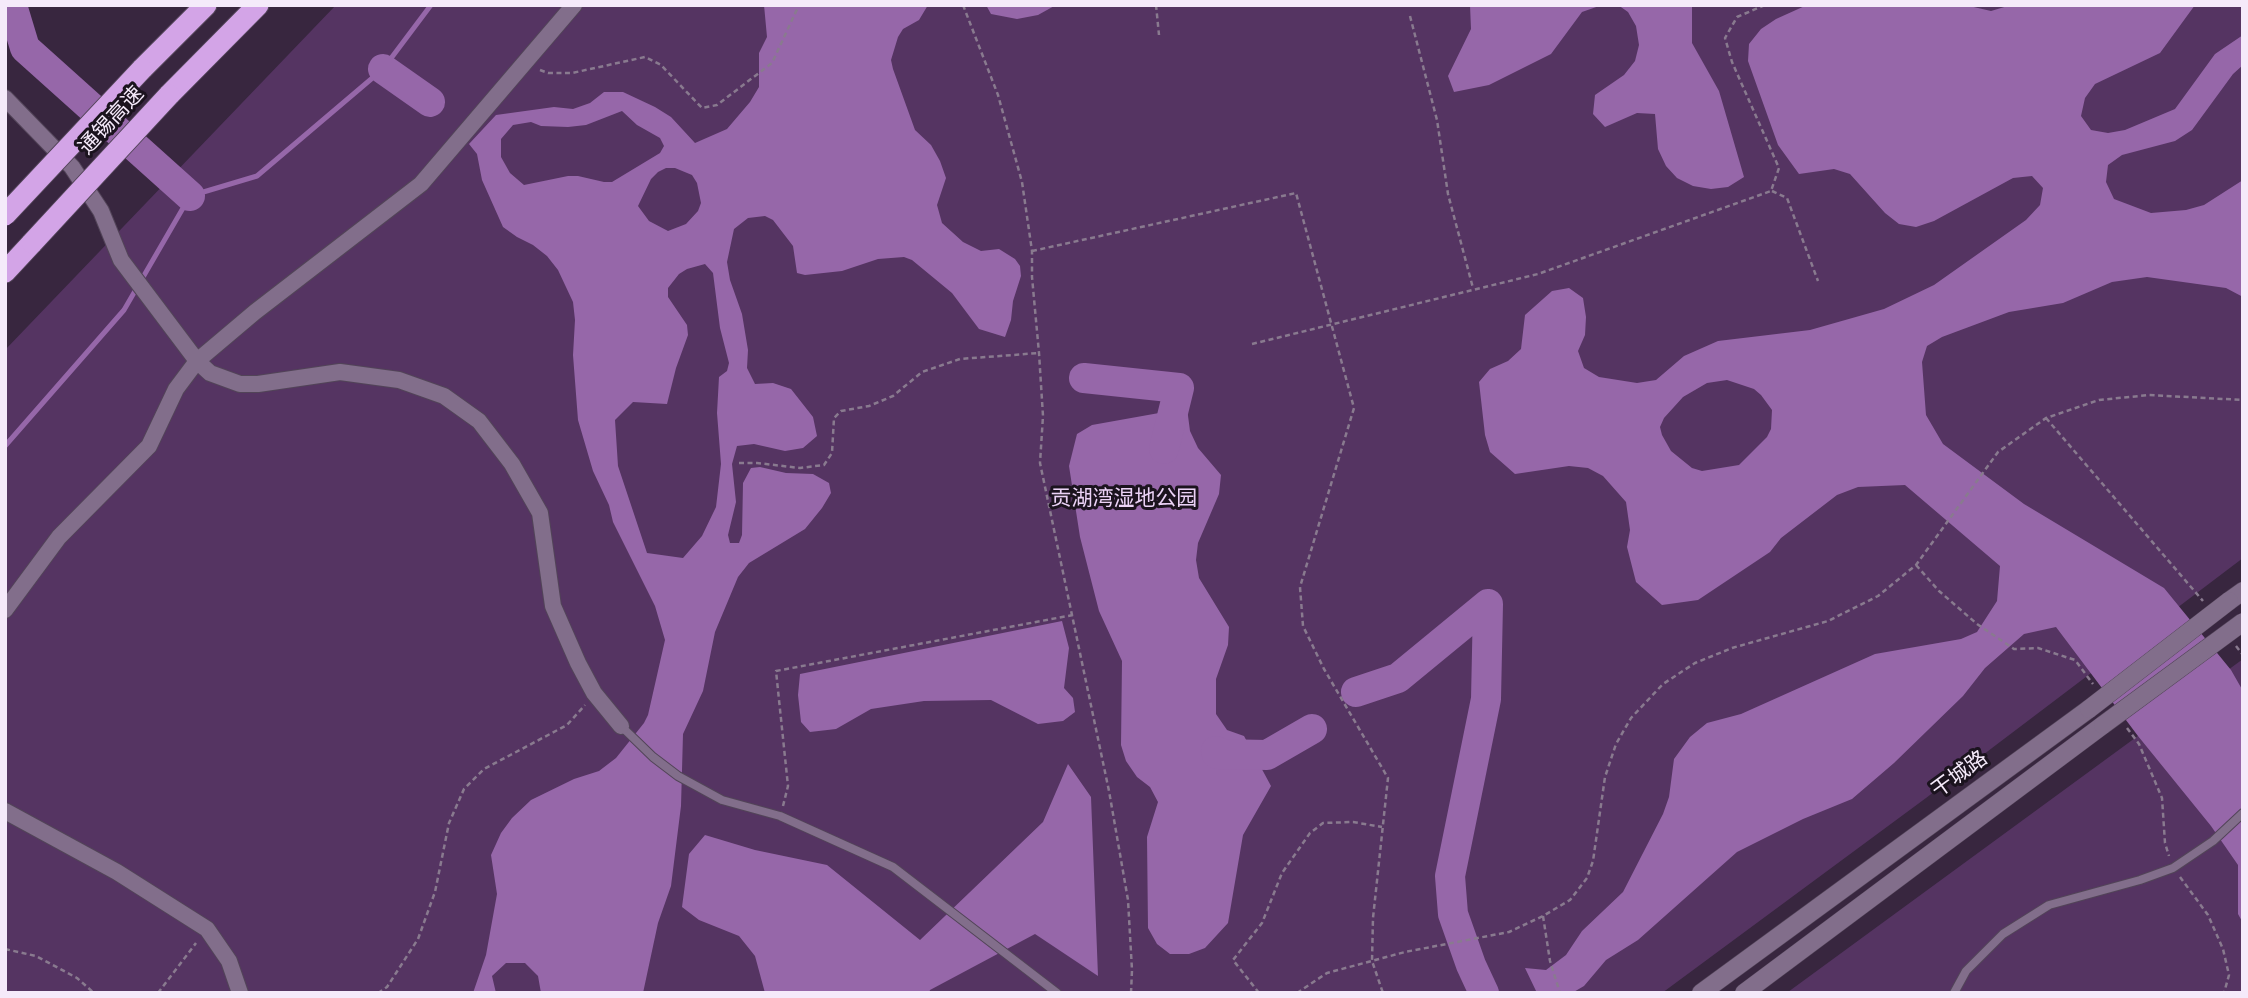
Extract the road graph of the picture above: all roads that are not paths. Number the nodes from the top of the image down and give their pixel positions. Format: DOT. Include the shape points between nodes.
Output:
graph roads {
  1 [pos="206,5"];
  2 [pos="258,5"];
  3 [pos="574,5"];
  4 [pos="5,99"];
  5 [pos="5,215"];
  6 [pos="5,272"];
  7 [pos="197,361"];
  8 [pos="2236,596"];
  9 [pos="5,610"];
  10 [pos="2243,622"];
  11 [pos="621,726"];
  12 [pos="6,810"];
  13 [pos="2243,813"];
  14 [pos="240,993"];
  15 [pos="1057,993"];
  16 [pos="1701,993"];
  17 [pos="1744,993"];
  18 [pos="1954,993"];
  1 -- 5 [label="highway, 通锡高速, bridge"];
  2 -- 6 [label="highway, 通锡高速, bridge"];
  3 -- 7 [label="street" via="421,184"];
  4 -- 7 [label="street" via="72,167 101,212 121,260"];
  7 -- 9 [label="street" via="176,389 149,446 59,537"];
  7 -- 11 [label="street" via="210,373 240,384 340,372 399,380 444,396 479,421 512,464 540,513 553,606 594,693"];
  8 -- 16 [label="street, 干城路, bridge"];
  10 -- 17 [label="street, bridge"];
  11 -- 15 [label="lane" via="678,776 722,800 780,816 893,867"];
  12 -- 14 [label="street" via="207,929 229,961"];
  13 -- 18 [label="lane" via="2173,868 2049,905 2003,934 1966,971"];
}
